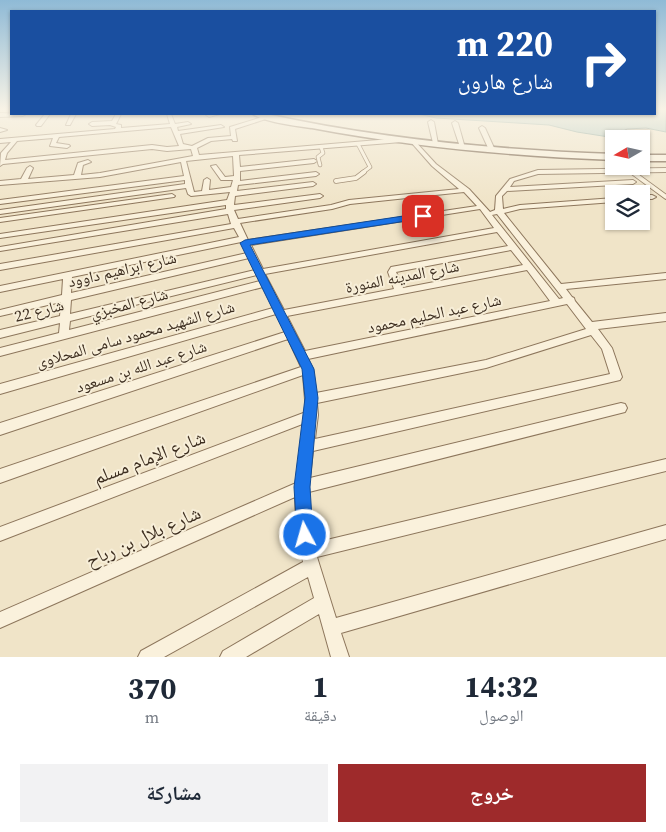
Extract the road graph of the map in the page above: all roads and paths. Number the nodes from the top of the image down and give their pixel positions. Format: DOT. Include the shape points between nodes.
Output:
graph roads {
  1 [pos="15,141"];
  2 [pos="36,141"];
  3 [pos="53,141"];
  4 [pos="179,141"];
  5 [pos="207,141"];
  6 [pos="395,141"];
  7 [pos="409,141"];
  8 [pos="413,141"];
  9 [pos="461,141"];
  10 [pos="488,141"];
  11 [pos="133,142"];
  12 [pos="436,143"];
  13 [pos="358,144"];
  14 [pos="34,145"];
  15 [pos="67,146"];
  16 [pos="186,146"];
  17 [pos="194,147"];
  18 [pos="321,147"];
  19 [pos="463,147"];
  20 [pos="131,149"];
  21 [pos="492,150"];
  22 [pos="31,153"];
  23 [pos="236,154"];
  24 [pos="60,156"];
  25 [pos="605,156"];
  26 [pos="196,157"];
  27 [pos="650,158"];
  28 [pos="666,158"];
  29 [pos="183,159"];
  30 [pos="1,160"];
  31 [pos="26,160"];
  32 [pos="88,162"];
  33 [pos="317,163"];
  34 [pos="55,166"];
  35 [pos="214,166"];
  36 [pos="30,168"];
  37 [pos="65,169"];
  38 [pos="605,169"];
  39 [pos="650,169"];
  40 [pos="666,170"];
  41 [pos="316,174"];
  42 [pos="636,175"];
  43 [pos="77,177"];
  44 [pos="59,178"];
  45 [pos="207,180"];
  46 [pos="24,181"];
  47 [pos="336,181"];
  48 [pos="188,182"];
  49 [pos="633,182"];
  50 [pos="0,183"];
  51 [pos="313,184"];
  52 [pos="504,189"];
  53 [pos="467,190"];
  54 [pos="205,193"];
  55 [pos="172,196"];
  56 [pos="320,196"];
  57 [pos="666,197"];
  58 [pos="233,198"];
  59 [pos="605,201"];
  60 [pos="0,202"];
  61 [pos="485,210"];
  62 [pos="0,212"];
  63 [pos="499,212"];
  64 [pos="0,220"];
  65 [pos="499,229"];
  66 [pos="0,236"];
  67 [pos="244,241"];
  68 [pos="514,247"];
  69 [pos="0,249"];
  70 [pos="251,255"];
  71 [pos="0,267"];
  72 [pos="529,267"];
  73 [pos="260,272"];
  74 [pos="68,275"];
  75 [pos="666,276"];
  76 [pos="265,283"];
  77 [pos="560,287"];
  78 [pos="0,289"];
  79 [pos="400,292"];
  80 [pos="66,298"];
  81 [pos="571,300"];
  82 [pos="557,303"];
  83 [pos="280,312"];
  84 [pos="0,313"];
  85 [pos="666,317"];
  86 [pos="65,319"];
  87 [pos="592,328"];
  88 [pos="0,334"];
  89 [pos="291,334"];
  90 [pos="64,335"];
  91 [pos="0,352"];
  92 [pos="302,356"];
  93 [pos="308,369"];
  94 [pos="0,389"];
  95 [pos="312,398"];
  96 [pos="621,408"];
  97 [pos="312,415"];
  98 [pos="0,429"];
  99 [pos="306,448"];
  100 [pos="666,464"];
  101 [pos="0,476"];
  102 [pos="302,487"];
  103 [pos="666,532"];
  104 [pos="0,534"];
  105 [pos="310,559"];
  106 [pos="323,602"];
  107 [pos="0,620"];
  108 [pos="331,628"];
  109 [pos="147,657"];
  110 [pos="229,657"];
  111 [pos="340,657"];
  1 -- 30 [label="street"];
  2 -- 14 [label="street"];
  3 -- 15 [label="street" via="52,145"];
  4 -- 16 [label="street"];
  5 -- 17 [label="street"];
  6 -- 13 [label="street"];
  7 -- 8 [label="street"];
  8 -- 12 [label="street"];
  8 -- 53 [label="street" via="434,165"];
  9 -- 19 [label="street"];
  10 -- 21 [label="street"];
  11 -- 20 [label="street"];
  12 -- 19 [label="street"];
  13 -- 18 [label="street"];
  13 -- 47 [label="lane" via="370,167 356,178"];
  16 -- 17 [label="street"];
  16 -- 20 [label="street"];
  17 -- 26 [label="street"];
  18 -- 23 [label="street"];
  18 -- 33 [label="lane" via="323,153"];
  19 -- 21 [label="street"];
  20 -- 24 [label="street" via="81,151"];
  21 -- 25 [label="street"];
  22 -- 31 [label="street"];
  23 -- 26 [label="street"];
  23 -- 58 [label="street"];
  24 -- 31 [label="street"];
  24 -- 34 [label="street"];
  26 -- 29 [label="street"];
  27 -- 28 [label="street"];
  29 -- 43 [label="street"];
  29 -- 48 [label="street"];
  30 -- 31 [label="street"];
  32 -- 43 [label="street" via="80,164"];
  33 -- 58 [label="street"];
  35 -- 58 [label="street"];
  36 -- 46 [label="street"];
  37 -- 44 [label="street"];
  38 -- 52 [label="street" via="538,172 512,180"];
  39 -- 40 [label="street"];
  41 -- 58 [label="street"];
  42 -- 57 [label="lane"];
  43 -- 44 [label="street"];
  44 -- 46 [label="street"];
  45 -- 54 [label="street"];
  46 -- 50 [label="street"];
  48 -- 54 [label="street" via="190,194"];
  48 -- 60 [label="street"];
  48 -- 62 [label="street"];
  49 -- 52 [label="street"];
  51 -- 58 [label="street"];
  52 -- 63 [label="street" via="499,196"];
  53 -- 58 [label="street" via="349,202 332,207"];
  53 -- 61 [label="street"];
  54 -- 58 [label="street"];
  55 -- 64 [label="street"];
  56 -- 58 [label="street"];
  58 -- 66 [label="street"];
  58 -- 67 [label="street"];
  58 -- 69 [label="street"];
  58 -- 71 [label="street"];
  59 -- 63 [label="street" via="520,207"];
  61 -- 63 [label="street"];
  61 -- 65 [label="street"];
  61 -- 67 [label="street"];
  63 -- 77 [label="street"];
  65 -- 68 [label="street"];
  65 -- 73 [label="street, شارع 22"];
  67 -- 70 [label="street"];
  67 -- 74 [label="street"];
  68 -- 72 [label="street"];
  68 -- 79 [label="street" via="394,269 392,272"];
  70 -- 73 [label="street"];
  70 -- 80 [label="street, شارع ابراهيم داوود"];
  72 -- 79 [label="street, شارع المدينه المنورة"];
  72 -- 82 [label="street"];
  73 -- 76 [label="street"];
  73 -- 86 [label="street, شارع 22"];
  74 -- 78 [label="street"];
  74 -- 80 [label="street"];
  75 -- 77 [label="street"];
  76 -- 83 [label="street"];
  76 -- 90 [label="street, شارع المخبزي"];
  77 -- 81 [label="street"];
  79 -- 83 [label="street, شارع المدينه المنورة"];
  80 -- 84 [label="street, شارع ابراهيم داوود"];
  80 -- 86 [label="street"];
  81 -- 82 [label="street, شارع عبد الحليم محمود"];
  81 -- 87 [label="street"];
  82 -- 92 [label="street, شارع عبد الحليم محمود"];
  83 -- 89 [label="street"];
  83 -- 94 [label="street, شارع الشهيد محمود سامى المحلاوى"];
  85 -- 87 [label="street"];
  86 -- 88 [label="street, شارع 22"];
  86 -- 90 [label="street"];
  87 -- 95 [label="street" via="486,364"];
  87 -- 99 [label="street" via="610,354 616,374 613,379"];
  89 -- 92 [label="street"];
  89 -- 98 [label="street, شارع عبد الله بن مسعود"];
  90 -- 91 [label="street, شارع المخبزي"];
  92 -- 93 [label="street"];
  93 -- 95 [label="street"];
  93 -- 101 [label="street"];
  95 -- 97 [label="street"];
  96 -- 102 [label="street, شارع بلال بن رباح"];
  97 -- 99 [label="street"];
  97 -- 104 [label="street, شارع الإمام مسلم"];
  99 -- 102 [label="street"];
  100 -- 105 [label="street"];
  102 -- 105 [label="street"];
  102 -- 107 [label="street, شارع بلال بن رباح"];
  103 -- 108 [label="street"];
  105 -- 106 [label="street"];
  105 -- 109 [label="street"];
  106 -- 108 [label="street"];
  106 -- 110 [label="street"];
  108 -- 111 [label="street"];
}
